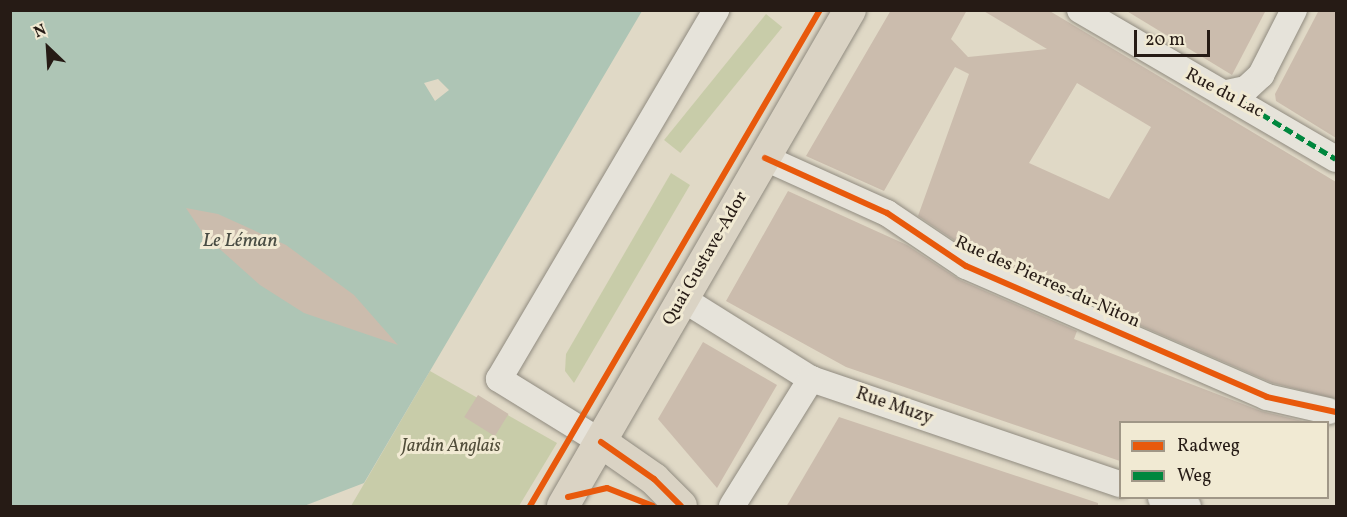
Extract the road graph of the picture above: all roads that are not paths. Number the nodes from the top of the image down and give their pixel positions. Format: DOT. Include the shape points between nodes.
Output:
graph roads {
  1 [pos="716,10"];
  2 [pos="850,10"];
  3 [pos="1080,10"];
  4 [pos="1294,10"];
  5 [pos="1227,93"];
  6 [pos="765,158"];
  7 [pos="1336,159"];
  8 [pos="683,299"];
  9 [pos="811,379"];
  10 [pos="1329,411"];
  11 [pos="601,442"];
  12 [pos="1119,484"];
  13 [pos="1164,499"];
  14 [pos="563,507"];
  15 [pos="681,507"];
  16 [pos="732,507"];
  17 [pos="1188,507"];
  1 -- 11 [label="street" via="499,379"];
  2 -- 6 [label="main road, Quai Gustave-Ador"];
  3 -- 5 [label="street, Rue du Lac"];
  4 -- 5 [label="street" via="1261,75 1246,88"];
  5 -- 7 [label="street, Rue du Lac"];
  6 -- 8 [label="main road, Quai Gustave-Ador"];
  6 -- 10 [label="street, Rue des Pierres-du-Niton" via="887,213 966,266 1267,397"];
  8 -- 9 [label="street, Rue Muzy"];
  8 -- 11 [label="main road, Quai Gustave-Ador"];
  9 -- 12 [label="street, Rue Muzy"];
  9 -- 16 [label="street"];
  11 -- 14 [label="main road, Quai Gustave-Ador"];
  11 -- 15 [label="main road" via="654,478"];
  13 -- 17 [label="street"];
}
